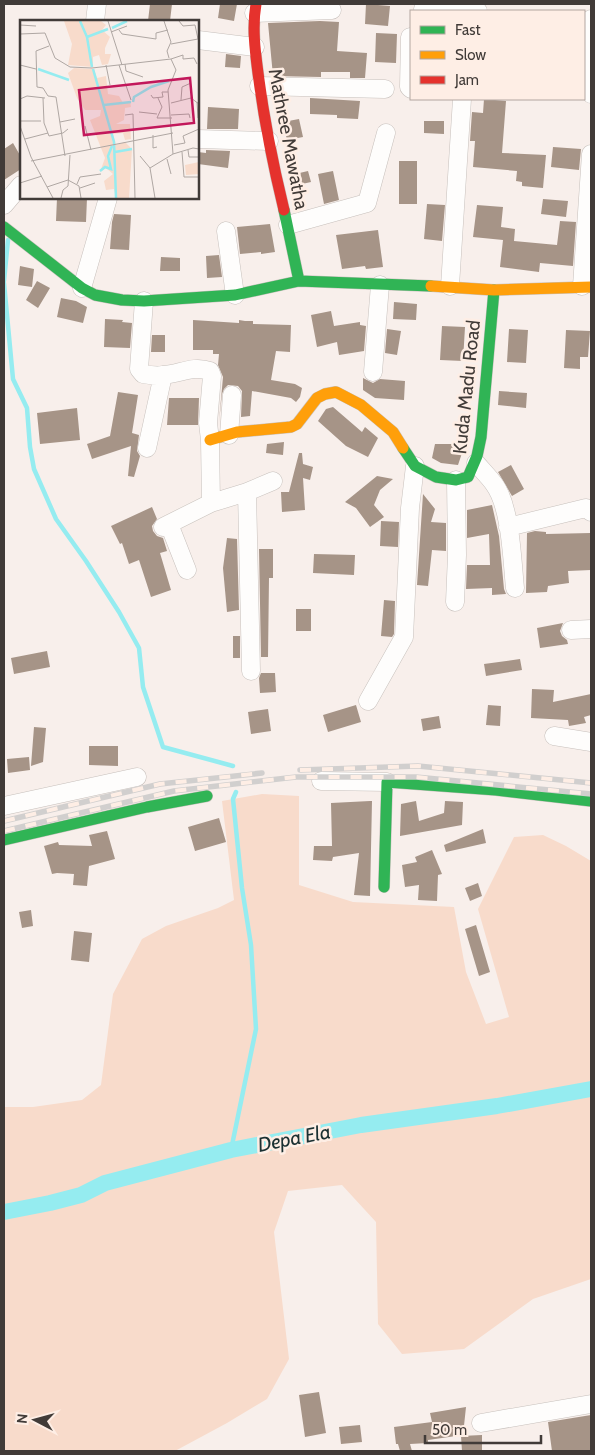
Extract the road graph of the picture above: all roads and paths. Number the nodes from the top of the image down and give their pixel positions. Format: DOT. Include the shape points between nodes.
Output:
graph roads {
  1 [pos="97,4"];
  2 [pos="255,8"];
  3 [pos="423,9"];
  4 [pos="332,10"];
  5 [pos="442,10"];
  6 [pos="591,19"];
  7 [pos="95,20"];
  8 [pos="410,37"];
  9 [pos="199,40"];
  10 [pos="255,46"];
  11 [pos="259,86"];
  12 [pos="410,88"];
  13 [pos="386,89"];
  14 [pos="591,94"];
  15 [pos="462,100"];
  16 [pos="386,133"];
  17 [pos="199,139"];
  18 [pos="269,141"];
  19 [pos="591,154"];
  20 [pos="20,186"];
  21 [pos="108,199"];
  22 [pos="4,205"];
  23 [pos="288,225"];
  24 [pos="4,227"];
  25 [pos="226,231"];
  26 [pos="299,281"];
  27 [pos="380,285"];
  28 [pos="450,286"];
  29 [pos="587,286"];
  30 [pos="82,288"];
  31 [pos="494,290"];
  32 [pos="235,295"];
  33 [pos="144,301"];
  34 [pos="373,372"];
  35 [pos="163,375"];
  36 [pos="232,395"];
  37 [pos="229,435"];
  38 [pos="210,440"];
  39 [pos="147,448"];
  40 [pos="476,463"];
  41 [pos="415,466"];
  42 [pos="456,480"];
  43 [pos="274,481"];
  44 [pos="247,492"];
  45 [pos="211,503"];
  46 [pos="591,512"];
  47 [pos="508,526"];
  48 [pos="187,570"];
  49 [pos="515,588"];
  50 [pos="455,602"];
  51 [pos="591,628"];
  52 [pos="571,630"];
  53 [pos="251,671"];
  54 [pos="368,701"];
  55 [pos="554,736"];
  56 [pos="591,742"];
  57 [pos="136,777"];
  58 [pos="320,781"];
  59 [pos="387,782"];
  60 [pos="207,796"];
  61 [pos="591,802"];
  62 [pos="4,806"];
  63 [pos="4,840"];
  64 [pos="384,887"];
  65 [pos="591,1404"];
  66 [pos="481,1423"];
  1 -- 7 [label="street"];
  2 -- 4 [label="street"];
  2 -- 10 [label="street, Mathree Mawatha"];
  3 -- 5 [label="street"];
  6 -- 14 [label="street" via="587,73"];
  8 -- 12 [label="street"];
  9 -- 10 [label="street"];
  10 -- 11 [label="street, Mathree Mawatha"];
  11 -- 13 [label="street"];
  11 -- 18 [label="street, Mathree Mawatha"];
  15 -- 28 [label="street"];
  16 -- 23 [label="street" via="367,203"];
  17 -- 18 [label="street"];
  18 -- 23 [label="street, Mathree Mawatha"];
  19 -- 29 [label="street"];
  20 -- 22 [label="street"];
  21 -- 30 [label="street"];
  23 -- 26 [label="street, Mathree Mawatha"];
  24 -- 30 [label="street"];
  25 -- 32 [label="street"];
  26 -- 27 [label="street"];
  26 -- 32 [label="street"];
  27 -- 28 [label="street"];
  27 -- 34 [label="street"];
  28 -- 31 [label="street"];
  29 -- 31 [label="street"];
  30 -- 33 [label="street" via="95,295"];
  31 -- 40 [label="street, Kuda Madu Road" via="481,446"];
  32 -- 33 [label="street"];
  33 -- 35 [label="street" via="139,369 143,374"];
  35 -- 38 [label="street" via="187,369 210,371"];
  35 -- 39 [label="street"];
  36 -- 37 [label="street"];
  37 -- 38 [label="street"];
  37 -- 41 [label="street" via="291,427 317,398 336,392 361,405 393,432"];
  38 -- 45 [label="street"];
  40 -- 42 [label="street, Kuda Madu Road" via="468,477"];
  40 -- 47 [label="street" via="495,485"];
  41 -- 42 [label="street, Kuda Madu Road" via="436,477"];
  41 -- 54 [label="street" via="404,637"];
  42 -- 50 [label="street"];
  43 -- 44 [label="street"];
  44 -- 45 [label="street"];
  44 -- 53 [label="street"];
  45 -- 48 [label="street" via="166,526"];
  46 -- 47 [label="street" via="586,508"];
  47 -- 49 [label="street"];
  51 -- 52 [label="street"];
  55 -- 56 [label="street"];
  57 -- 62 [label="street"];
  58 -- 59 [label="street"];
  59 -- 61 [label="street" via="496,790"];
  59 -- 64 [label="street"];
  60 -- 63 [label="street" via="147,806"];
  65 -- 66 [label="street"];
}
